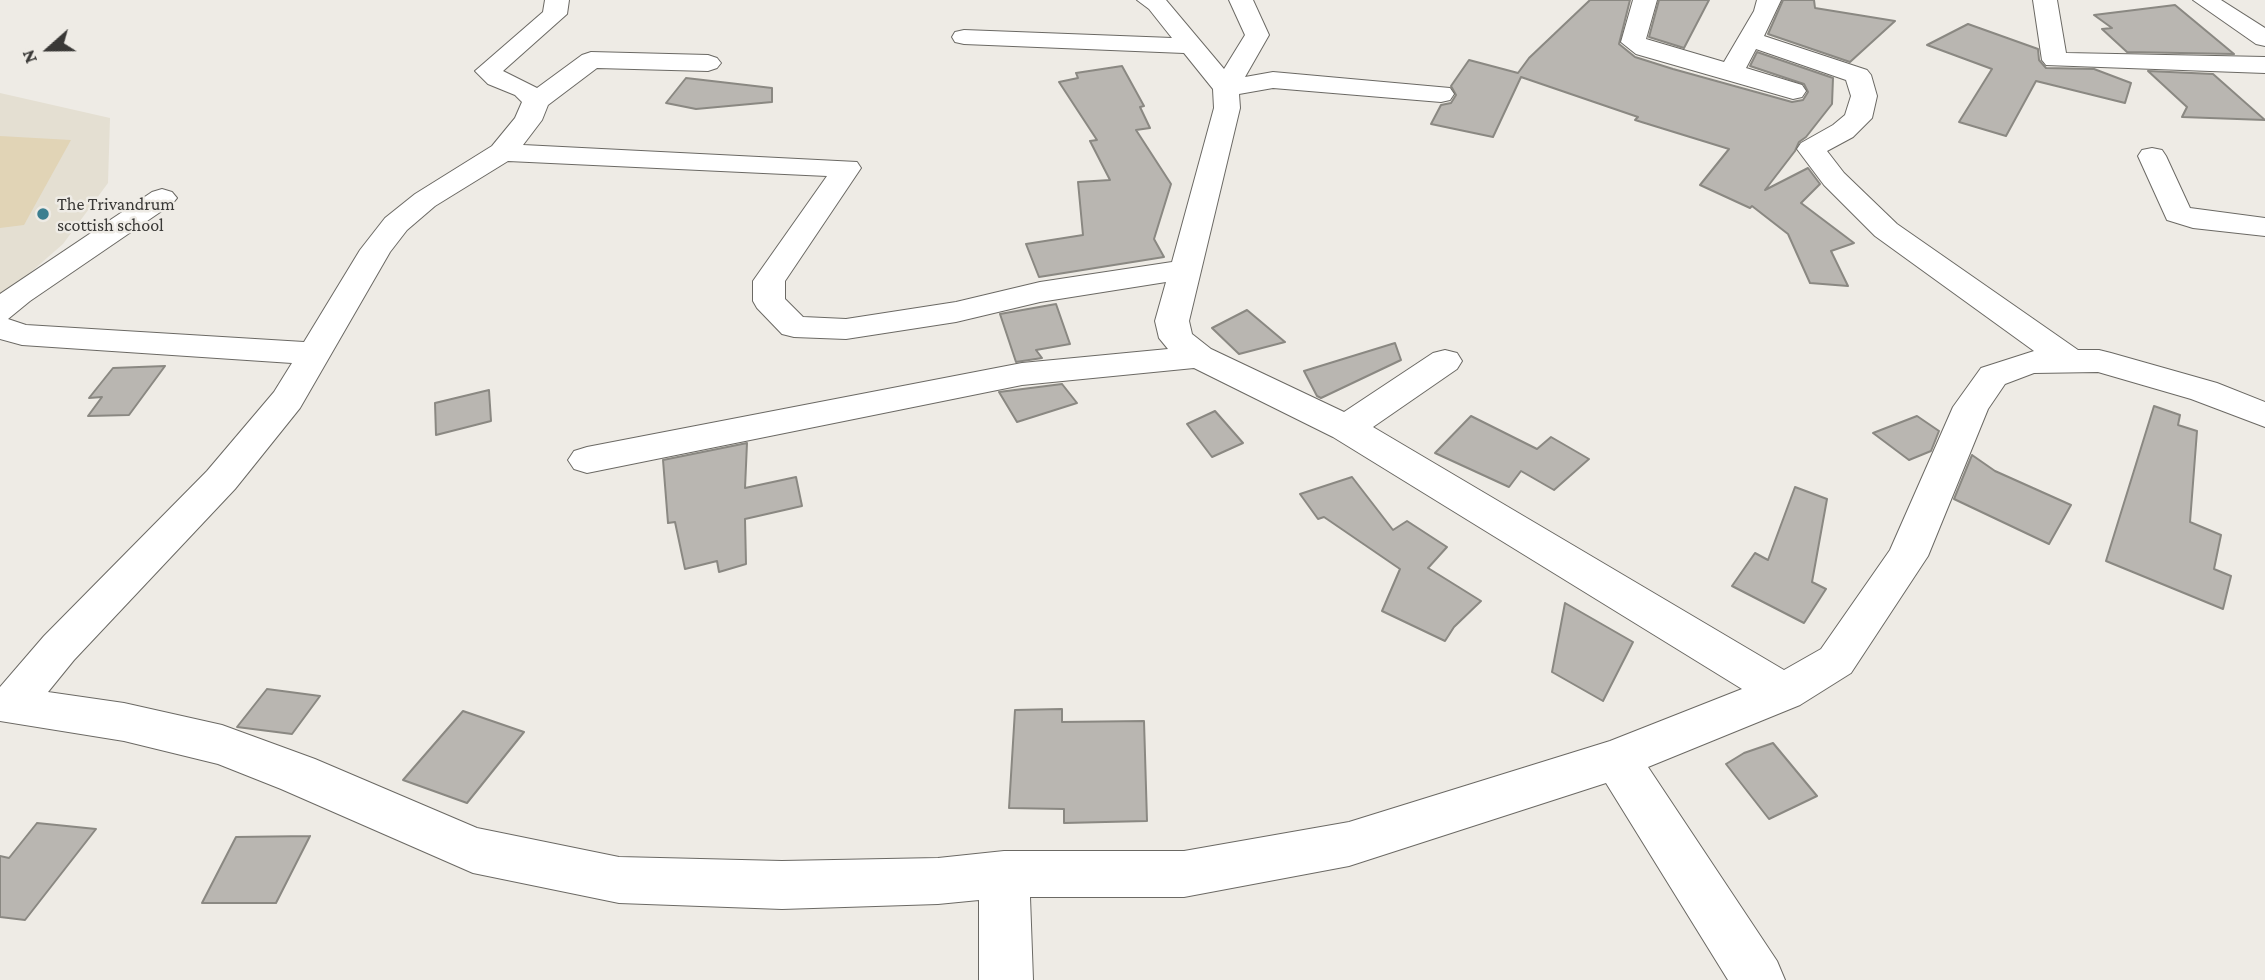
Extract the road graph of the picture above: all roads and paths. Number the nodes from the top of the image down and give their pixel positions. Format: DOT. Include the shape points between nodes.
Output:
graph roads {
  1 [pos="557,0"];
  2 [pos="1149,0"];
  3 [pos="1241,0"];
  4 [pos="1645,0"];
  5 [pos="1769,0"];
  6 [pos="2045,0"];
  7 [pos="2205,0"];
  8 [pos="964,37"];
  9 [pos="1750,38"];
  10 [pos="2265,39"];
  11 [pos="1189,46"];
  12 [pos="708,63"];
  13 [pos="2265,65"];
  14 [pos="1731,72"];
  15 [pos="1226,88"];
  16 [pos="1793,91"];
  17 [pos="1441,94"];
  18 [pos="536,101"];
  19 [pos="502,152"];
  20 [pos="2152,156"];
  21 [pos="163,198"];
  22 [pos="2265,227"];
  23 [pos="1186,269"];
  24 [pos="0,311"];
  25 [pos="0,327"];
  26 [pos="316,354"];
  27 [pos="1199,357"];
  28 [pos="2069,360"];
  29 [pos="1445,361"];
  30 [pos="2264,417"];
  31 [pos="1346,428"];
  32 [pos="587,460"];
  33 [pos="1784,692"];
  34 [pos="6,713"];
  35 [pos="1617,759"];
  36 [pos="1004,874"];
  37 [pos="1006,980"];
  38 [pos="1758,980"];
  1 -- 18 [label="street" via="555,13 488,71 496,79 524,89"];
  2 -- 11 [label="street"];
  3 -- 15 [label="street" via="1257,35"];
  4 -- 14 [label="street" via="1633,42"];
  5 -- 9 [label="street"];
  6 -- 13 [label="street" via="2056,60"];
  7 -- 10 [label="street"];
  8 -- 11 [label="street"];
  9 -- 14 [label="street"];
  9 -- 28 [label="street" via="1858,75 1864,96 1858,118 1811,149 1834,179 1886,230"];
  11 -- 15 [label="street"];
  12 -- 18 [label="street" via="591,60"];
  14 -- 16 [label="street"];
  15 -- 17 [label="street" via="1273,80"];
  15 -- 23 [label="street" via="1227,108"];
  18 -- 19 [label="street" via="528,121"];
  19 -- 23 [label="street" via="847,168 769,281 769,301 794,327 846,329"];
  19 -- 26 [label="street" via="425,200 396,224"];
  20 -- 22 [label="street" via="2178,214"];
  21 -- 24 [label="street"];
  23 -- 27 [label="street" via="1172,321 1176,338"];
  25 -- 26 [label="street" via="22,335"];
  26 -- 34 [label="street" via="288,400 221,480 68,639"];
  27 -- 31 [label="street"];
  27 -- 32 [label="street" via="1023,374"];
  28 -- 30 [label="street" via="2099,361 2204,391"];
  28 -- 33 [label="street" via="2030,362 1993,376 1971,407 1908,556 1836,661"];
  29 -- 31 [label="street"];
  31 -- 33 [label="street"];
  33 -- 35 [label="street"];
  34 -- 36 [label="street" via="124,722 222,745 473,850 619,880 795,884 938,881"];
  35 -- 36 [label="street" via="1336,846 1184,874"];
  35 -- 38 [label="street"];
  36 -- 37 [label="street"];
}
